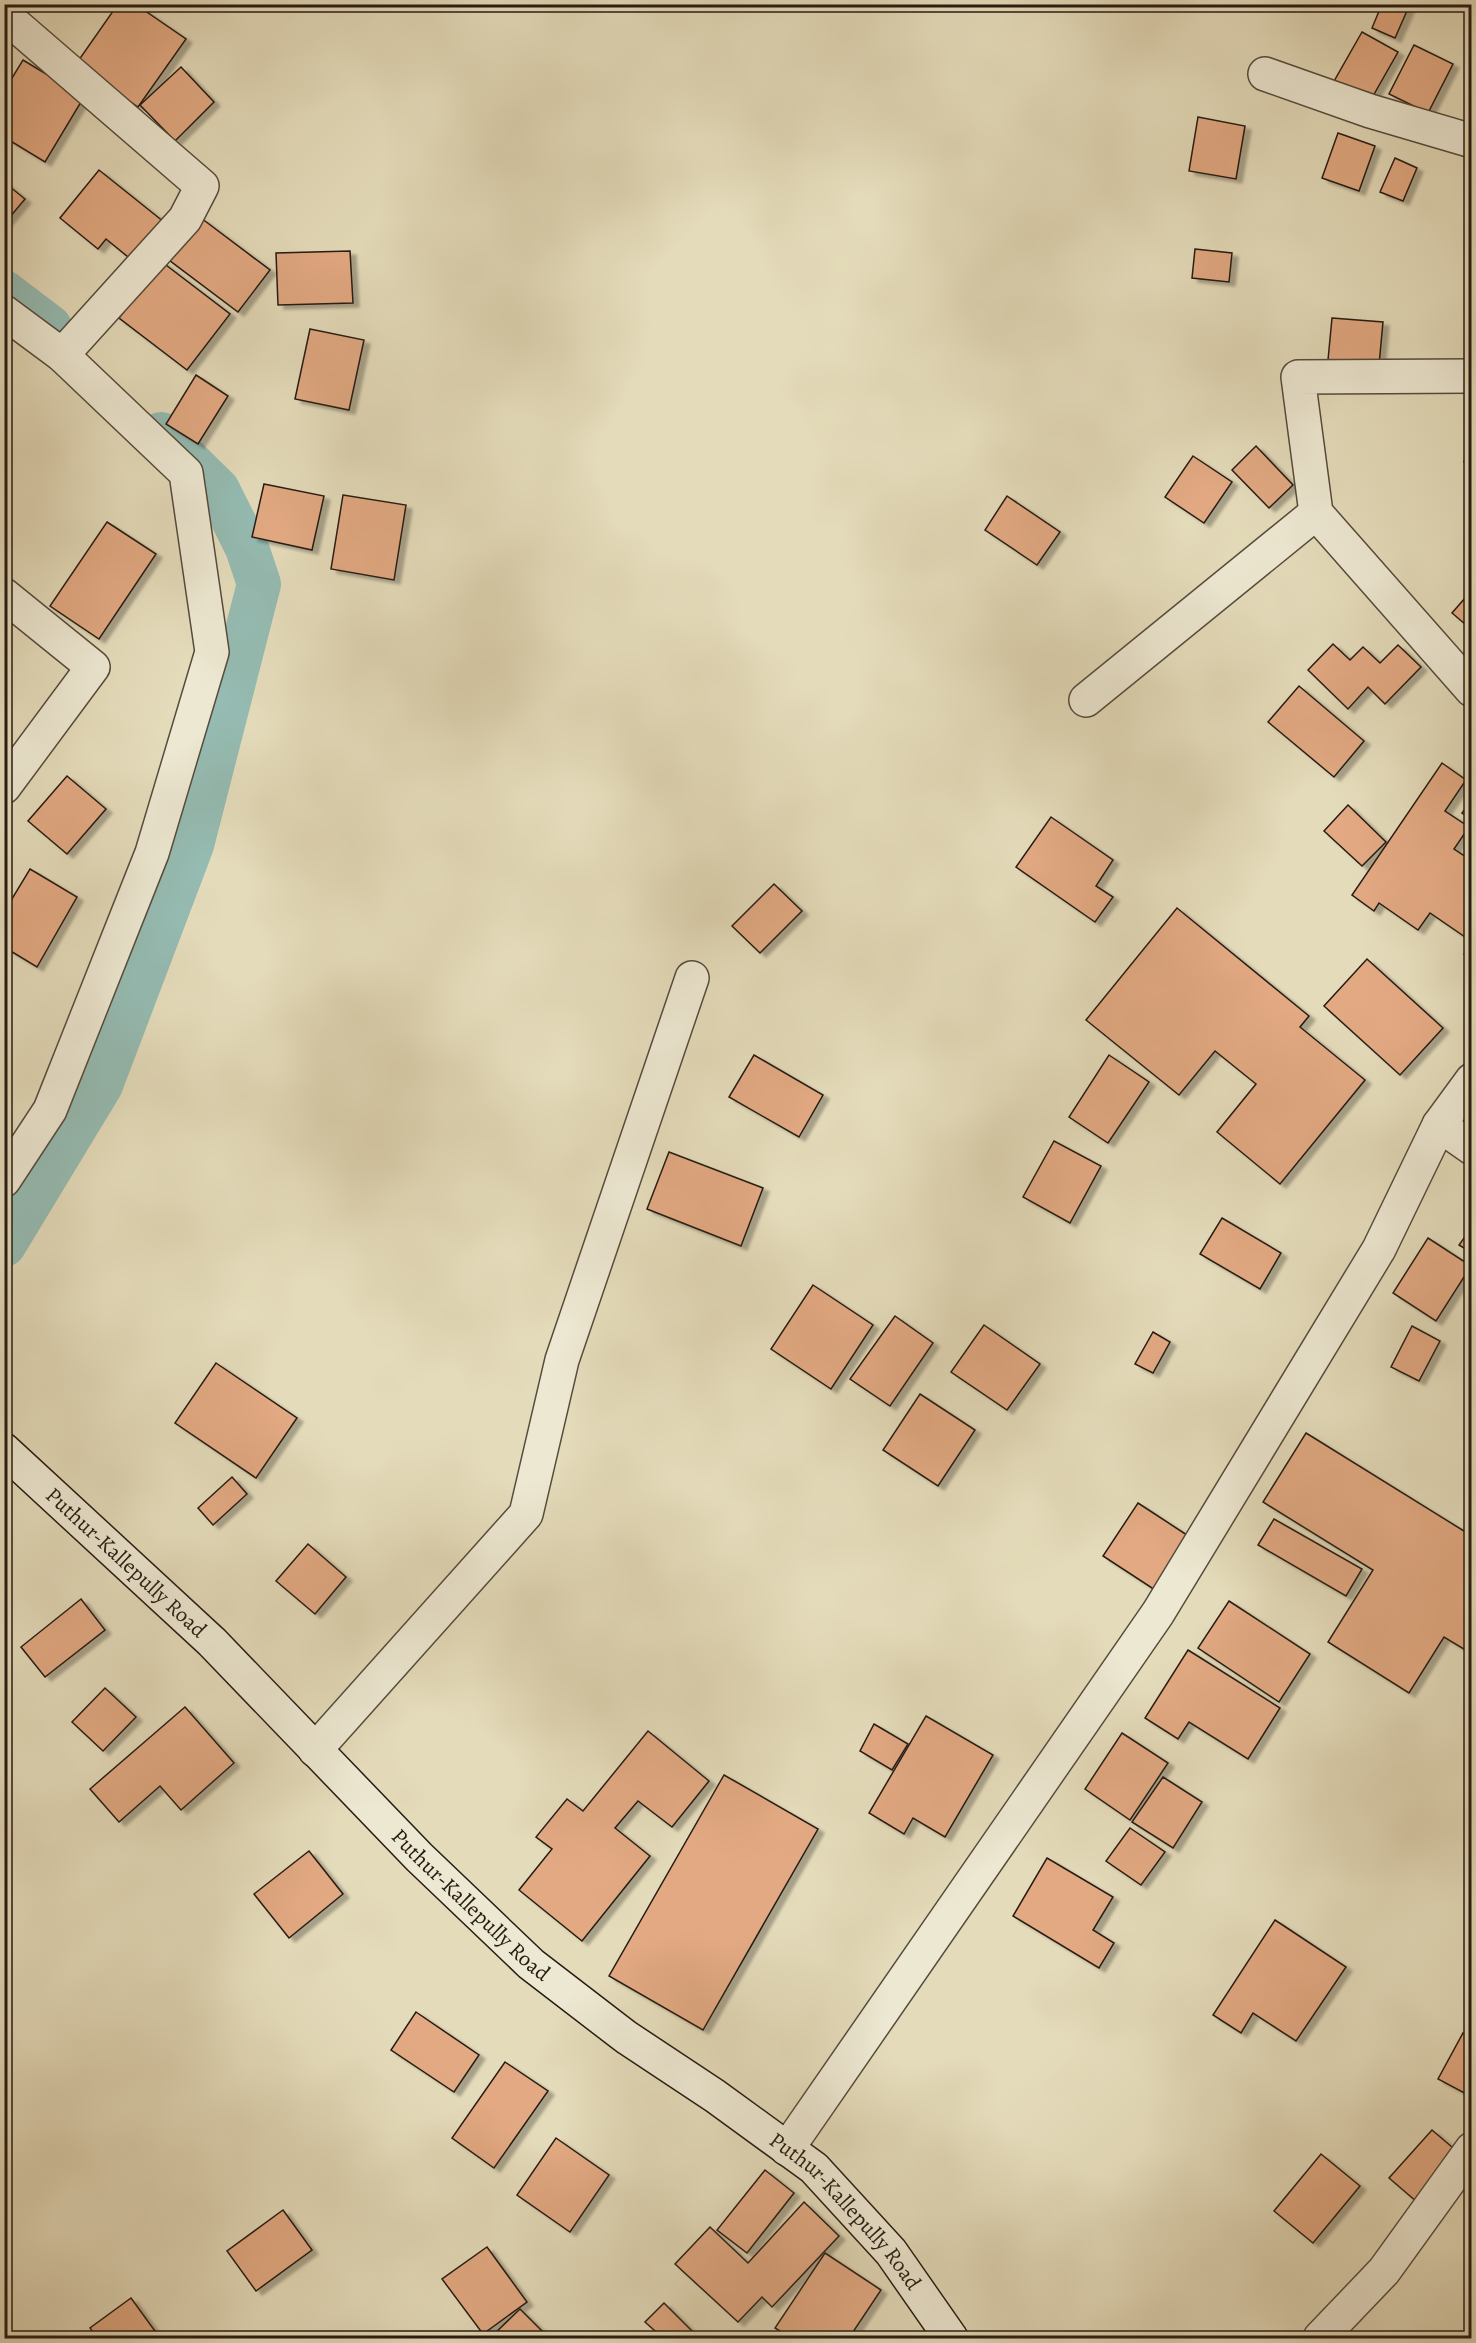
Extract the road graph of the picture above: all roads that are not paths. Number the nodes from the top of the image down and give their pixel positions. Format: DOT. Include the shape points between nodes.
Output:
graph roads {
  1 [pos="4,15"];
  2 [pos="1265,74"];
  3 [pos="1472,141"];
  4 [pos="4,312"];
  5 [pos="62,355"];
  6 [pos="1472,376"];
  7 [pos="1316,513"];
  8 [pos="4,595"];
  9 [pos="1472,690"];
  10 [pos="1086,700"];
  11 [pos="4,787"];
  12 [pos="692,978"];
  13 [pos="1472,1080"];
  14 [pos="1439,1125"];
  15 [pos="1472,1148"];
  16 [pos="4,1180"];
  17 [pos="4,1450"];
  18 [pos="315,1750"];
  19 [pos="787,2149"];
  20 [pos="1472,2149"];
  21 [pos="951,2338"];
  22 [pos="1320,2338"];
  1 -- 5 [label="street" via="202,186 185,219"];
  2 -- 3 [label="street"];
  4 -- 5 [label="street"];
  5 -- 16 [label="street" via="186,473 212,652 152,853 50,1110"];
  6 -- 7 [label="street" via="1298,376"];
  7 -- 9 [label="street"];
  7 -- 10 [label="street"];
  8 -- 11 [label="street" via="93,667"];
  12 -- 18 [label="street" via="561,1360 526,1514"];
  13 -- 14 [label="street"];
  14 -- 15 [label="street"];
  14 -- 19 [label="street" via="1378,1249 1158,1613"];
  17 -- 18 [label="street, Puthur-Kallepully Road" via="212,1642"];
  18 -- 19 [label="street, Puthur-Kallepully Road" via="531,1964 626,2037"];
  19 -- 21 [label="street, Puthur-Kallepully Road" via="814,2168 891,2252"];
  20 -- 22 [label="street" via="1384,2271"];
}
